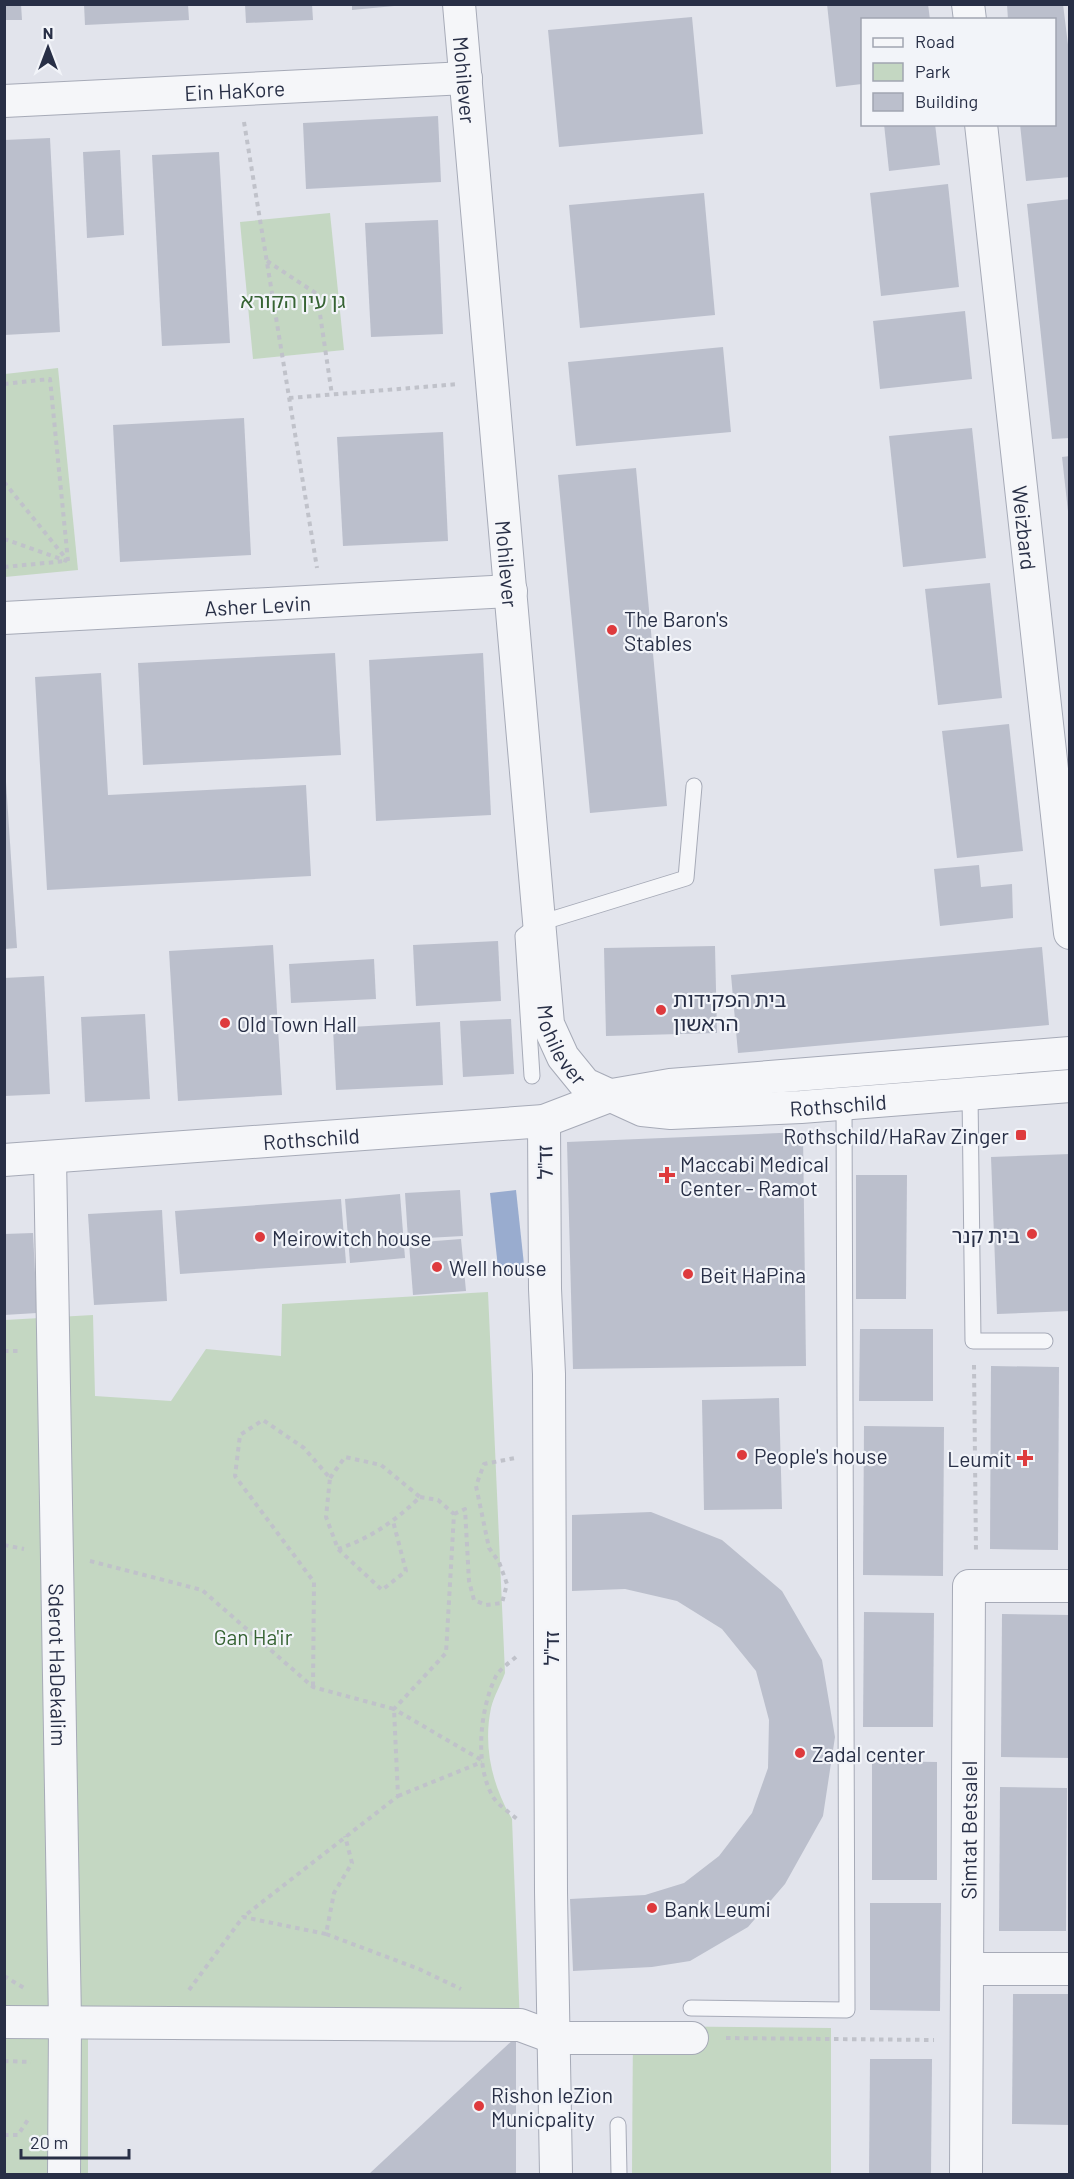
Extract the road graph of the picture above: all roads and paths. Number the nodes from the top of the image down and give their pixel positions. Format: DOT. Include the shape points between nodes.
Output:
graph roads {
  1 [pos="459,4"];
  2 [pos="466,78"];
  3 [pos="239,89"];
  4 [pos="4,101"];
  5 [pos="981,126"];
  6 [pos="267,261"];
  7 [pos="493,382"];
  8 [pos="4,384"];
  9 [pos="332,395"];
  10 [pos="289,398"];
  11 [pos="4,482"];
  12 [pos="4,539"];
  13 [pos="68,561"];
  14 [pos="4,567"];
  15 [pos="511,591"];
  16 [pos="322,601"];
  17 [pos="4,618"];
  18 [pos="1061,783"];
  19 [pos="694,786"];
  20 [pos="540,923"];
  21 [pos="1070,933"];
  22 [pos="1070,1053"];
  23 [pos="532,1076"];
  24 [pos="1070,1086"];
  25 [pos="970,1094"];
  26 [pos="612,1095"];
  27 [pos="844,1104"];
  28 [pos="544,1121"];
  29 [pos="50,1157"];
  30 [pos="4,1161"];
  31 [pos="974,1341"];
  32 [pos="1045,1341"];
  33 [pos="550,1451"];
  34 [pos="330,1478"];
  35 [pos="420,1497"];
  36 [pos="454,1514"];
  37 [pos="393,1521"];
  38 [pos="976,1539"];
  39 [pos="338,1549"];
  40 [pos="55,1555"];
  41 [pos="1070,1586"];
  42 [pos="520,1654"];
  43 [pos="312,1687"];
  44 [pos="394,1709"];
  45 [pos="483,1761"];
  46 [pos="398,1796"];
  47 [pos="521,1823"];
  48 [pos="345,1836"];
  49 [pos="243,1917"];
  50 [pos="326,1934"];
  51 [pos="967,1969"];
  52 [pos="1070,1969"];
  53 [pos="462,1989"];
  54 [pos="4,2022"];
  55 [pos="64,2022"];
  56 [pos="166,2022"];
  57 [pos="691,2023"];
  58 [pos="555,2038"];
  59 [pos="967,2041"];
  60 [pos="618,2125"];
  61 [pos="64,2175"];
  62 [pos="556,2175"];
  63 [pos="619,2175"];
  64 [pos="966,2175"];
  1 -- 2 [label="street, Mohilever"];
  2 -- 3 [label="street, Ein HaKore"];
  2 -- 7 [label="street, Mohilever"];
  3 -- 4 [label="street, Ein HaKore"];
  3 -- 6 [label="path"];
  5 -- 18 [label="street, Weizbard"];
  6 -- 9 [label="path" via="317,294"];
  6 -- 10 [label="path"];
  7 -- 9 [label="path"];
  7 -- 15 [label="street, Mohilever"];
  8 -- 13 [label="path" via="50,379"];
  9 -- 10 [label="path"];
  10 -- 16 [label="path"];
  11 -- 13 [label="path"];
  12 -- 13 [label="path"];
  13 -- 14 [label="path"];
  15 -- 16 [label="street, Asher Levin"];
  15 -- 20 [label="street, Mohilever"];
  16 -- 17 [label="street, Asher Levin"];
  18 -- 21 [label="street, Weizbard"];
  19 -- 20 [label="lane" via="686,878"];
  20 -- 23 [label="lane" via="523,936"];
  20 -- 26 [label="street, Mohilever" via="548,1024 563,1057 585,1084"];
  22 -- 26 [label="street, Rothschild" via="670,1085"];
  24 -- 25 [label="street, Rothschild"];
  25 -- 27 [label="street, Rothschild"];
  25 -- 31 [label="lane"];
  26 -- 27 [label="street, Rothschild" via="642,1110 672,1113"];
  26 -- 28 [label="street, Rothschild"];
  27 -- 57 [label="lane" via="847,2010"];
  28 -- 29 [label="street, Rothschild"];
  28 -- 33 [label="street, זד\"ל"];
  29 -- 30 [label="street, Rothschild"];
  29 -- 40 [label="street, Sderot HaDekalim"];
  31 -- 32 [label="lane"];
  31 -- 38 [label="path"];
  33 -- 36 [label="path" via="484,1464 476,1486 489,1548 507,1584 502,1603 486,1605 474,1600 469,1581 465,1509"];
  33 -- 58 [label="street, זד\"ל"];
  34 -- 35 [label="path" via="345,1457 381,1465"];
  34 -- 39 [label="path" via="326,1517"];
  34 -- 43 [label="path" via="304,1448 263,1420 240,1435 235,1476 314,1581"];
  35 -- 36 [label="path" via="438,1500"];
  35 -- 37 [label="path"];
  36 -- 44 [label="path" via="446,1653"];
  37 -- 39 [label="path" via="368,1539"];
  37 -- 39 [label="path" via="406,1571 382,1590"];
  40 -- 43 [label="path" via="68,1555 201,1590"];
  40 -- 55 [label="street, Sderot HaDekalim"];
  41 -- 51 [label="street, Simtat Betsalel" via="1029,1576 969,1586"];
  42 -- 45 [label="path" via="497,1674 484,1710"];
  43 -- 44 [label="path"];
  44 -- 45 [label="path"];
  44 -- 46 [label="path"];
  45 -- 46 [label="path"];
  45 -- 47 [label="path" via="493,1798"];
  46 -- 48 [label="path"];
  48 -- 49 [label="path"];
  48 -- 50 [label="path" via="352,1863 334,1893"];
  49 -- 50 [label="path"];
  49 -- 56 [label="path"];
  50 -- 53 [label="path"];
  51 -- 52 [label="street"];
  51 -- 59 [label="street, Simtat Betsalel"];
  54 -- 55 [label="street"];
  55 -- 56 [label="street"];
  55 -- 61 [label="street, Sderot HaDekalim"];
  56 -- 58 [label="street" via="520,2025"];
  57 -- 58 [label="street"];
  57 -- 59 [label="path"];
  58 -- 62 [label="street, זד\"ל"];
  59 -- 64 [label="street, Simtat Betsalel"];
  60 -- 63 [label="lane"];
}
